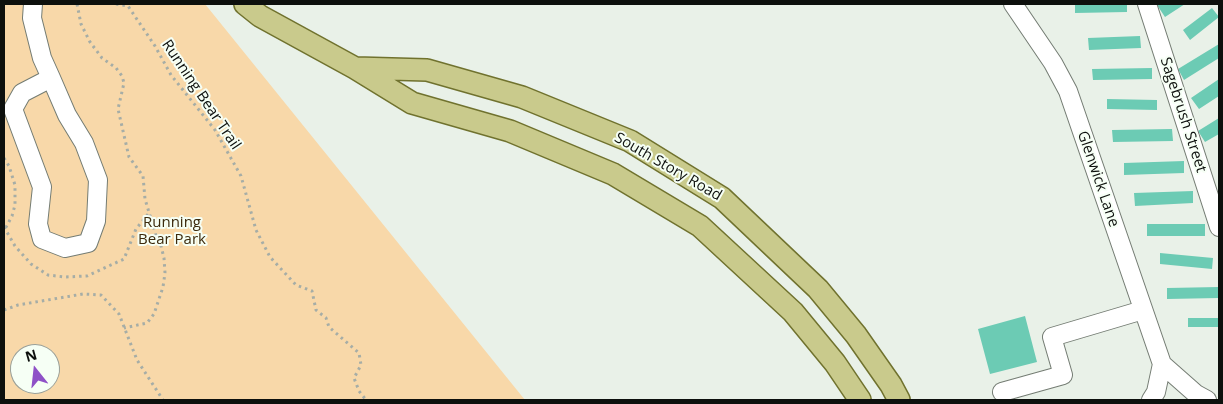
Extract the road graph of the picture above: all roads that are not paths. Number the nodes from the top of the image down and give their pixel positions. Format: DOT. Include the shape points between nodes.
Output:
graph roads {
  1 [pos="33,4"];
  2 [pos="245,4"];
  3 [pos="1013,4"];
  4 [pos="1147,4"];
  5 [pos="356,68"];
  6 [pos="51,78"];
  7 [pos="1219,227"];
  8 [pos="1143,310"];
  9 [pos="1162,364"];
  10 [pos="1002,392"];
  11 [pos="860,400"];
  12 [pos="899,400"];
  13 [pos="1151,400"];
  14 [pos="1207,400"];
  1 -- 6 [label="street" via="32,18 42,58"];
  2 -- 5 [label="main road, South Story Road" via="260,16"];
  3 -- 8 [label="street, Glenwick Lane" via="1053,63 1068,92"];
  4 -- 7 [label="street, Sagebrush Street"];
  5 -- 11 [label="main road, South Story Road" via="412,103 510,131 613,174 700,226 793,312 835,363"];
  5 -- 12 [label="main road, South Story Road" via="427,70 522,97 630,141 722,198 818,289 856,335"];
  6 -- 6 [label="street" via="84,143 98,180 96,221 88,243 65,248 42,239 38,224 42,187 13,109 22,93"];
  8 -- 9 [label="street, Glenwick Lane"];
  8 -- 10 [label="street" via="1052,337 1063,375"];
  9 -- 13 [label="street"];
  9 -- 14 [label="street, Glenwick Lane"];
}
